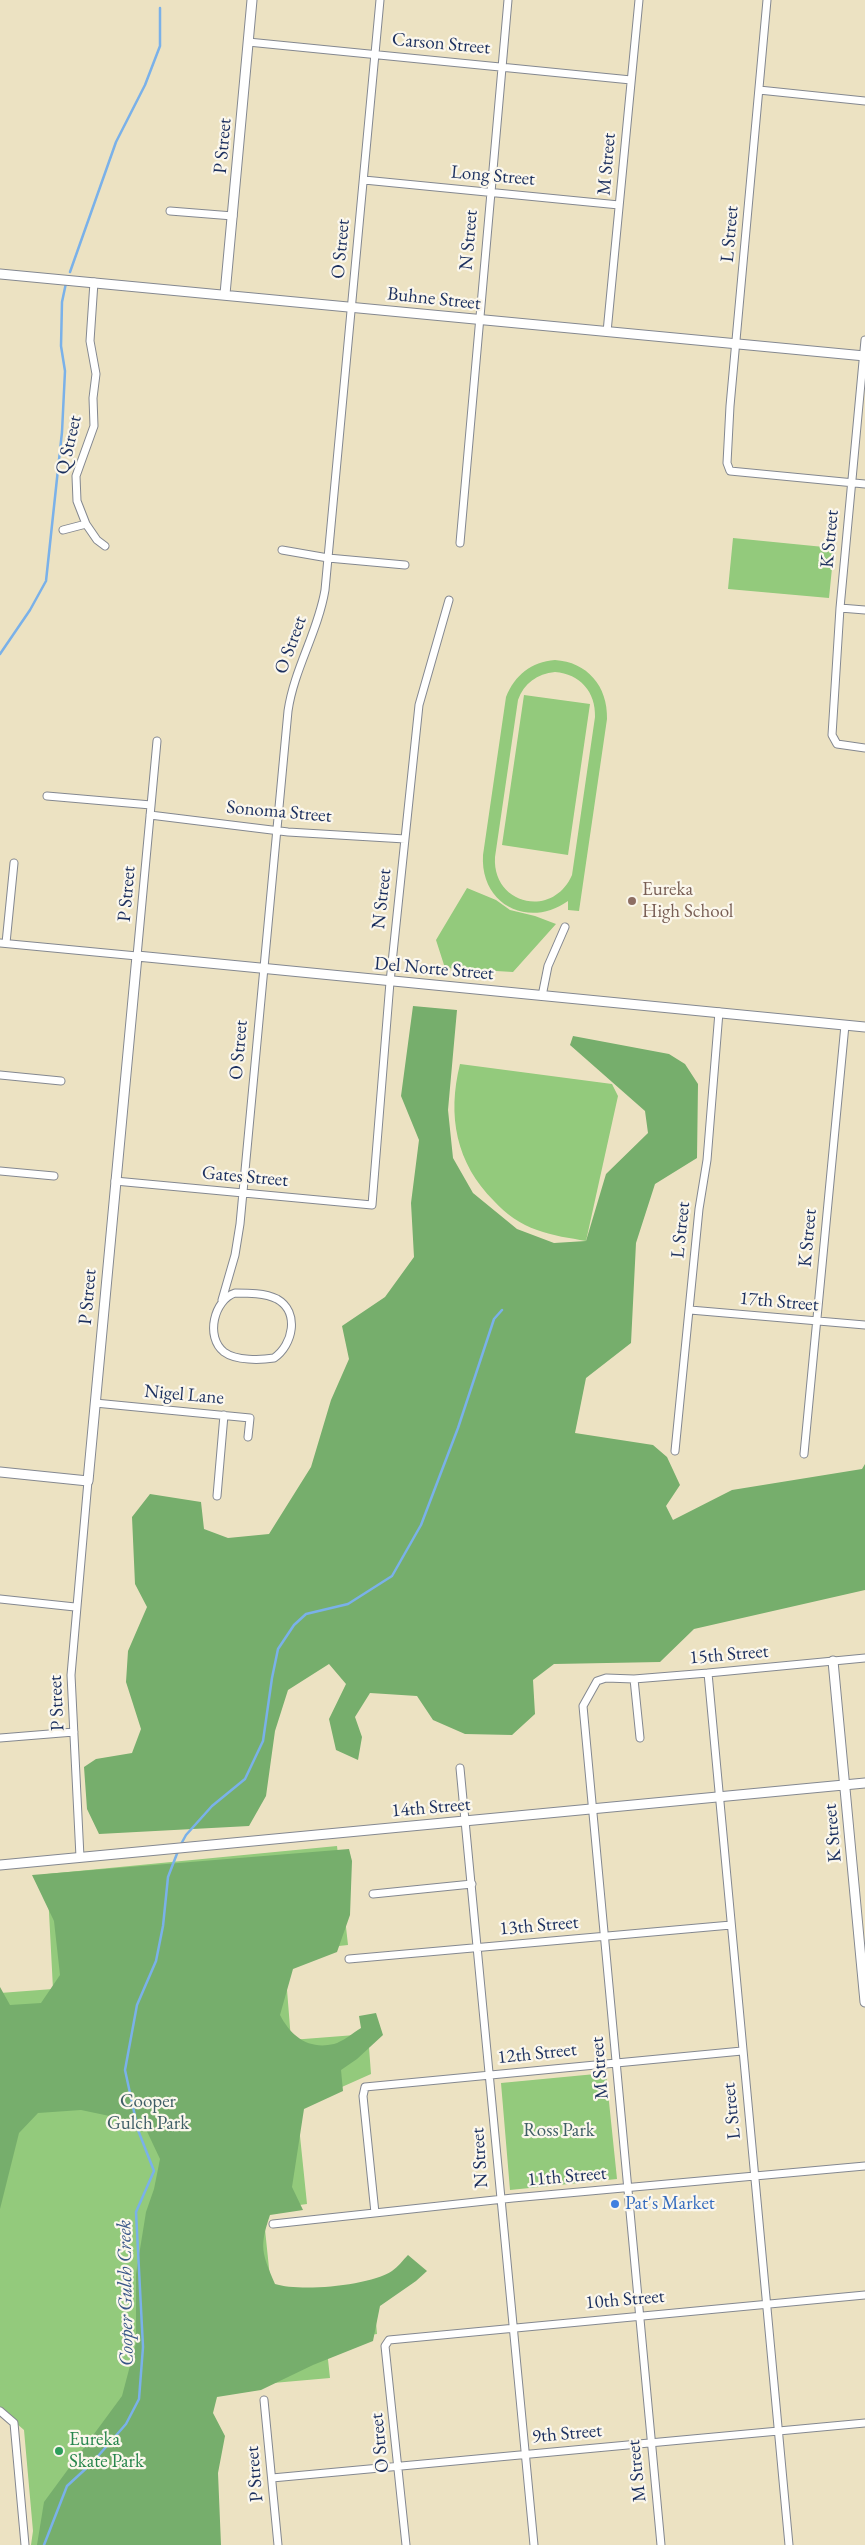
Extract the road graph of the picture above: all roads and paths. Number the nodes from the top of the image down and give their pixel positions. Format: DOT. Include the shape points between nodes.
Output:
graph roads {
  1 [pos="252,0"];
  2 [pos="380,0"];
  3 [pos="508,0"];
  4 [pos="639,0"];
  5 [pos="767,0"];
  6 [pos="248,42"];
  7 [pos="374,54"];
  8 [pos="501,66"];
  9 [pos="631,80"];
  10 [pos="759,90"];
  11 [pos="865,101"];
  12 [pos="364,180"];
  13 [pos="489,192"];
  14 [pos="619,205"];
  15 [pos="170,211"];
  16 [pos="233,216"];
  17 [pos="0,274"];
  18 [pos="94,282"];
  19 [pos="225,294"];
  20 [pos="351,307"];
  21 [pos="478,320"];
  22 [pos="607,332"];
  23 [pos="865,340"];
  24 [pos="737,343"];
  25 [pos="864,356"];
  26 [pos="851,482"];
  27 [pos="865,484"];
  28 [pos="86,524"];
  29 [pos="63,530"];
  30 [pos="460,543"];
  31 [pos="106,546"];
  32 [pos="282,550"];
  33 [pos="328,558"];
  34 [pos="405,565"];
  35 [pos="449,600"];
  36 [pos="840,608"];
  37 [pos="865,610"];
  38 [pos="157,741"];
  39 [pos="865,748"];
  40 [pos="47,796"];
  41 [pos="151,805"];
  42 [pos="150,815"];
  43 [pos="277,830"];
  44 [pos="405,839"];
  45 [pos="14,863"];
  46 [pos="564,927"];
  47 [pos="3,943"];
  48 [pos="137,956"];
  49 [pos="263,969"];
  50 [pos="390,982"];
  51 [pos="542,996"];
  52 [pos="719,1012"];
  53 [pos="845,1025"];
  54 [pos="865,1027"];
  55 [pos="0,1075"];
  56 [pos="61,1081"];
  57 [pos="0,1171"];
  58 [pos="54,1176"];
  59 [pos="116,1181"];
  60 [pos="242,1194"];
  61 [pos="372,1205"];
  62 [pos="222,1300"];
  63 [pos="690,1310"];
  64 [pos="816,1321"];
  65 [pos="865,1325"];
  66 [pos="95,1403"];
  67 [pos="224,1415"];
  68 [pos="248,1437"];
  69 [pos="675,1451"];
  70 [pos="804,1454"];
  71 [pos="0,1472"];
  72 [pos="88,1480"];
  73 [pos="217,1496"];
  74 [pos="0,1600"];
  75 [pos="75,1608"];
  76 [pos="865,1658"];
  77 [pos="833,1661"];
  78 [pos="708,1673"];
  79 [pos="634,1679"];
  80 [pos="597,1682"];
  81 [pos="74,1732"];
  82 [pos="0,1738"];
  83 [pos="640,1738"];
  84 [pos="460,1768"];
  85 [pos="865,1783"];
  86 [pos="845,1785"];
  87 [pos="719,1797"];
  88 [pos="591,1809"];
  89 [pos="464,1822"];
  90 [pos="80,1857"];
  91 [pos="0,1865"];
  92 [pos="472,1884"];
  93 [pos="373,1894"];
  94 [pos="861,1911"];
  95 [pos="731,1925"];
  96 [pos="604,1936"];
  97 [pos="478,1947"];
  98 [pos="349,1959"];
  99 [pos="865,2002"];
  100 [pos="742,2050"];
  101 [pos="616,2061"];
  102 [pos="490,2075"];
  103 [pos="865,2166"];
  104 [pos="754,2176"];
  105 [pos="627,2188"];
  106 [pos="500,2199"];
  107 [pos="375,2213"];
  108 [pos="273,2224"];
  109 [pos="865,2295"];
  110 [pos="766,2304"];
  111 [pos="639,2315"];
  112 [pos="512,2328"];
  113 [pos="389,2340"];
  114 [pos="264,2400"];
  115 [pos="1,2412"];
  116 [pos="865,2423"];
  117 [pos="778,2431"];
  118 [pos="651,2443"];
  119 [pos="525,2454"];
  120 [pos="398,2466"];
  121 [pos="272,2478"];
  122 [pos="25,2545"];
  123 [pos="278,2545"];
  124 [pos="406,2545"];
  125 [pos="534,2545"];
  126 [pos="661,2545"];
  127 [pos="790,2545"];
  1 -- 6 [label="street, P Street"];
  2 -- 7 [label="street, O Street"];
  3 -- 8 [label="street, N Street"];
  4 -- 9 [label="street, M Street"];
  5 -- 10 [label="street, L Street"];
  6 -- 7 [label="street, Carson Street"];
  6 -- 16 [label="street, P Street"];
  7 -- 8 [label="street, Carson Street"];
  7 -- 12 [label="street, O Street"];
  8 -- 9 [label="street, Carson Street"];
  8 -- 13 [label="street, N Street"];
  9 -- 14 [label="street, M Street"];
  10 -- 11 [label="street"];
  10 -- 24 [label="street, L Street"];
  12 -- 13 [label="street, Long Street"];
  12 -- 20 [label="street, O Street"];
  13 -- 14 [label="street, Long Street"];
  13 -- 21 [label="street, N Street"];
  14 -- 22 [label="street, M Street"];
  15 -- 16 [label="street"];
  16 -- 19 [label="street, P Street"];
  17 -- 18 [label="street, Buhne Street"];
  18 -- 19 [label="street, Buhne Street"];
  18 -- 28 [label="street, Q Street" via="90,341 96,374 94,426 76,476 77,501"];
  19 -- 20 [label="street, Buhne Street"];
  20 -- 21 [label="street, Buhne Street"];
  20 -- 33 [label="street, O Street"];
  21 -- 22 [label="street, Buhne Street"];
  21 -- 30 [label="street, N Street"];
  22 -- 24 [label="street, Buhne Street"];
  23 -- 25 [label="street, K Street"];
  24 -- 25 [label="street, Buhne Street"];
  24 -- 26 [label="street, L Street" via="727,463 730,471"];
  25 -- 26 [label="street, K Street"];
  26 -- 27 [label="street"];
  26 -- 36 [label="street, K Street"];
  28 -- 29 [label="street"];
  28 -- 31 [label="street, Q Street" via="97,540"];
  32 -- 33 [label="street"];
  33 -- 34 [label="street"];
  33 -- 43 [label="street, O Street" via="322,604 289,702"];
  35 -- 44 [label="street, N Street" via="418,705"];
  36 -- 37 [label="street"];
  36 -- 39 [label="street, K Street" via="832,735 837,744"];
  38 -- 41 [label="street, P Street"];
  40 -- 41 [label="street"];
  41 -- 42 [label="street, P Street"];
  42 -- 43 [label="street, Sonoma Street"];
  42 -- 48 [label="street, P Street"];
  43 -- 44 [label="street, Sonoma Street"];
  43 -- 49 [label="street, O Street"];
  44 -- 50 [label="street, N Street"];
  45 -- 47 [label="street"];
  46 -- 51 [label="street" via="548,966"];
  47 -- 48 [label="street, Del Norte Street"];
  48 -- 49 [label="street, Del Norte Street"];
  48 -- 59 [label="street, P Street"];
  49 -- 50 [label="street, Del Norte Street"];
  49 -- 60 [label="street, O Street"];
  50 -- 51 [label="street, Del Norte Street"];
  50 -- 61 [label="street, N Street"];
  51 -- 52 [label="street, Del Norte Street"];
  52 -- 53 [label="street, Del Norte Street"];
  52 -- 63 [label="street, L Street"];
  53 -- 54 [label="street, Del Norte Street"];
  53 -- 64 [label="street, K Street"];
  55 -- 56 [label="street"];
  57 -- 58 [label="street"];
  59 -- 60 [label="street, Gates Street"];
  59 -- 66 [label="street, P Street"];
  60 -- 61 [label="street, Gates Street"];
  60 -- 62 [label="street, O Street" via="237,1244"];
  62 -- 62 [label="street" via="242,1293 265,1295 282,1303 291,1326 288,1344 274,1358 268,1359 238,1357 224,1352 216,1338 214,1323"];
  63 -- 64 [label="street, 17th Street"];
  63 -- 69 [label="street, L Street"];
  64 -- 65 [label="street, 17th Street"];
  64 -- 70 [label="street, K Street"];
  66 -- 67 [label="street, Nigel Lane"];
  66 -- 72 [label="street, P Street"];
  67 -- 68 [label="street, Nigel Lane" via="250,1418"];
  67 -- 73 [label="street"];
  71 -- 72 [label="street"];
  72 -- 75 [label="street, P Street"];
  74 -- 75 [label="street"];
  75 -- 81 [label="street, P Street" via="71,1675"];
  76 -- 77 [label="street, 15th Street"];
  77 -- 78 [label="street, 15th Street"];
  77 -- 86 [label="street, K Street"];
  78 -- 79 [label="street, 15th Street"];
  78 -- 87 [label="street, L Street"];
  79 -- 80 [label="street, 15th Street" via="615,1676"];
  79 -- 83 [label="street"];
  80 -- 88 [label="street, M Street" via="586,1698 583,1716"];
  81 -- 82 [label="street"];
  81 -- 90 [label="street, P Street"];
  84 -- 89 [label="street, N Street"];
  85 -- 86 [label="street, 14th Street"];
  86 -- 87 [label="street, 14th Street"];
  86 -- 94 [label="street, K Street"];
  87 -- 88 [label="street, 14th Street"];
  87 -- 95 [label="street, L Street"];
  88 -- 89 [label="street, 14th Street"];
  88 -- 96 [label="street, M Street"];
  89 -- 90 [label="street, 14th Street"];
  89 -- 92 [label="street, N Street"];
  90 -- 91 [label="street, 14th Street"];
  92 -- 93 [label="street"];
  92 -- 97 [label="street, N Street"];
  94 -- 99 [label="street, K Street"];
  95 -- 96 [label="street, 13th Street"];
  95 -- 100 [label="street, L Street"];
  96 -- 97 [label="street, 13th Street"];
  96 -- 101 [label="street, M Street"];
  97 -- 98 [label="street, 13th Street"];
  97 -- 102 [label="street, N Street"];
  100 -- 101 [label="street, 12th Street"];
  100 -- 104 [label="street, L Street"];
  101 -- 102 [label="street, 12th Street"];
  101 -- 105 [label="street, M Street"];
  102 -- 106 [label="street, N Street"];
  102 -- 107 [label="street, 12th Street" via="365,2087 363,2096"];
  103 -- 104 [label="street, 11th Street"];
  104 -- 105 [label="street, 11th Street"];
  104 -- 110 [label="street, L Street"];
  105 -- 106 [label="street, 11th Street"];
  105 -- 111 [label="street, M Street"];
  106 -- 107 [label="street, 11th Street"];
  106 -- 112 [label="street, N Street"];
  107 -- 108 [label="street, 11th Street"];
  109 -- 110 [label="street, 10th Street"];
  110 -- 111 [label="street, 10th Street"];
  110 -- 117 [label="street, L Street"];
  111 -- 112 [label="street, 10th Street"];
  111 -- 118 [label="street, M Street"];
  112 -- 113 [label="street, 10th Street"];
  112 -- 119 [label="street, N Street"];
  113 -- 120 [label="street, O Street" via="386,2346"];
  114 -- 121 [label="street, P Street"];
  115 -- 122 [label="street" via="14,2423"];
  116 -- 117 [label="street, 9th Street"];
  117 -- 118 [label="street, 9th Street"];
  117 -- 127 [label="street, L Street"];
  118 -- 119 [label="street, 9th Street"];
  118 -- 126 [label="street, M Street"];
  119 -- 120 [label="street, 9th Street"];
  119 -- 125 [label="street, N Street"];
  120 -- 121 [label="street, 9th Street"];
  120 -- 124 [label="street, O Street"];
  121 -- 123 [label="street, P Street"];
}
